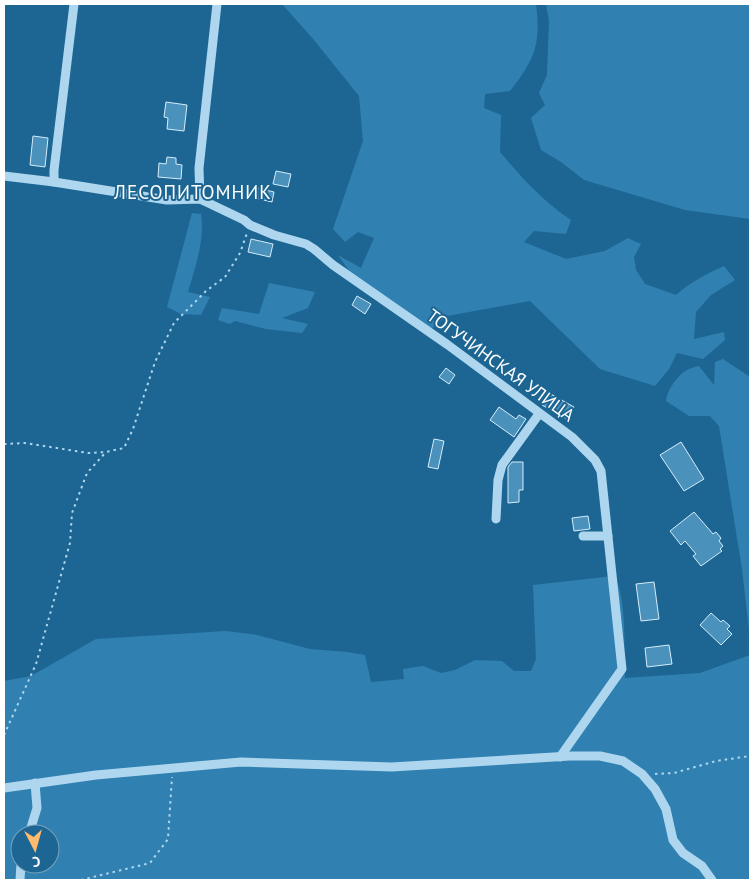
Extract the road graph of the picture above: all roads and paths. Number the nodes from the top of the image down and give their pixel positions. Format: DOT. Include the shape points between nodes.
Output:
graph roads {
  1 [pos="74,4"];
  2 [pos="217,4"];
  3 [pos="4,176"];
  4 [pos="54,182"];
  5 [pos="200,199"];
  6 [pos="250,225"];
  7 [pos="539,414"];
  8 [pos="4,444"];
  9 [pos="106,452"];
  10 [pos="496,519"];
  11 [pos="583,536"];
  12 [pos="608,536"];
  13 [pos="4,735"];
  14 [pos="750,756"];
  15 [pos="560,757"];
  16 [pos="172,769"];
  17 [pos="642,774"];
  18 [pos="36,783"];
  19 [pos="4,788"];
  20 [pos="32,824"];
  21 [pos="81,880"];
  22 [pos="712,880"];
  1 -- 4 [label="street"];
  2 -- 5 [label="street" via="199,168"];
  3 -- 4 [label="street"];
  4 -- 5 [label="street" via="167,200"];
  5 -- 6 [label="street, ТОГУЧИНСКАЯ УЛИЦА"];
  6 -- 7 [label="street, ТОГУЧИНСКАЯ УЛИЦА" via="314,249"];
  6 -- 9 [label="path" via="240,253 226,277 206,291 174,323 155,362 124,448"];
  7 -- 10 [label="street" via="502,465"];
  7 -- 12 [label="street, ТОГУЧИНСКАЯ УЛИЦА" via="572,437 595,460 601,471"];
  8 -- 9 [label="path" via="25,443 88,453"];
  9 -- 13 [label="path" via="87,473 72,513 70,542 36,664"];
  11 -- 12 [label="street"];
  12 -- 15 [label="street, ТОГУЧИНСКАЯ УЛИЦА" via="622,669"];
  14 -- 17 [label="path" via="716,761 674,773"];
  15 -- 16 [label="street" via="392,767 241,762"];
  15 -- 17 [label="street" via="600,756 623,761"];
  16 -- 18 [label="street"];
  16 -- 21 [label="path" via="168,839 150,863"];
  17 -- 22 [label="street" via="655,788 666,809 672,840 683,853 702,866"];
  18 -- 19 [label="street"];
  18 -- 20 [label="street" via="37,808"];
}
